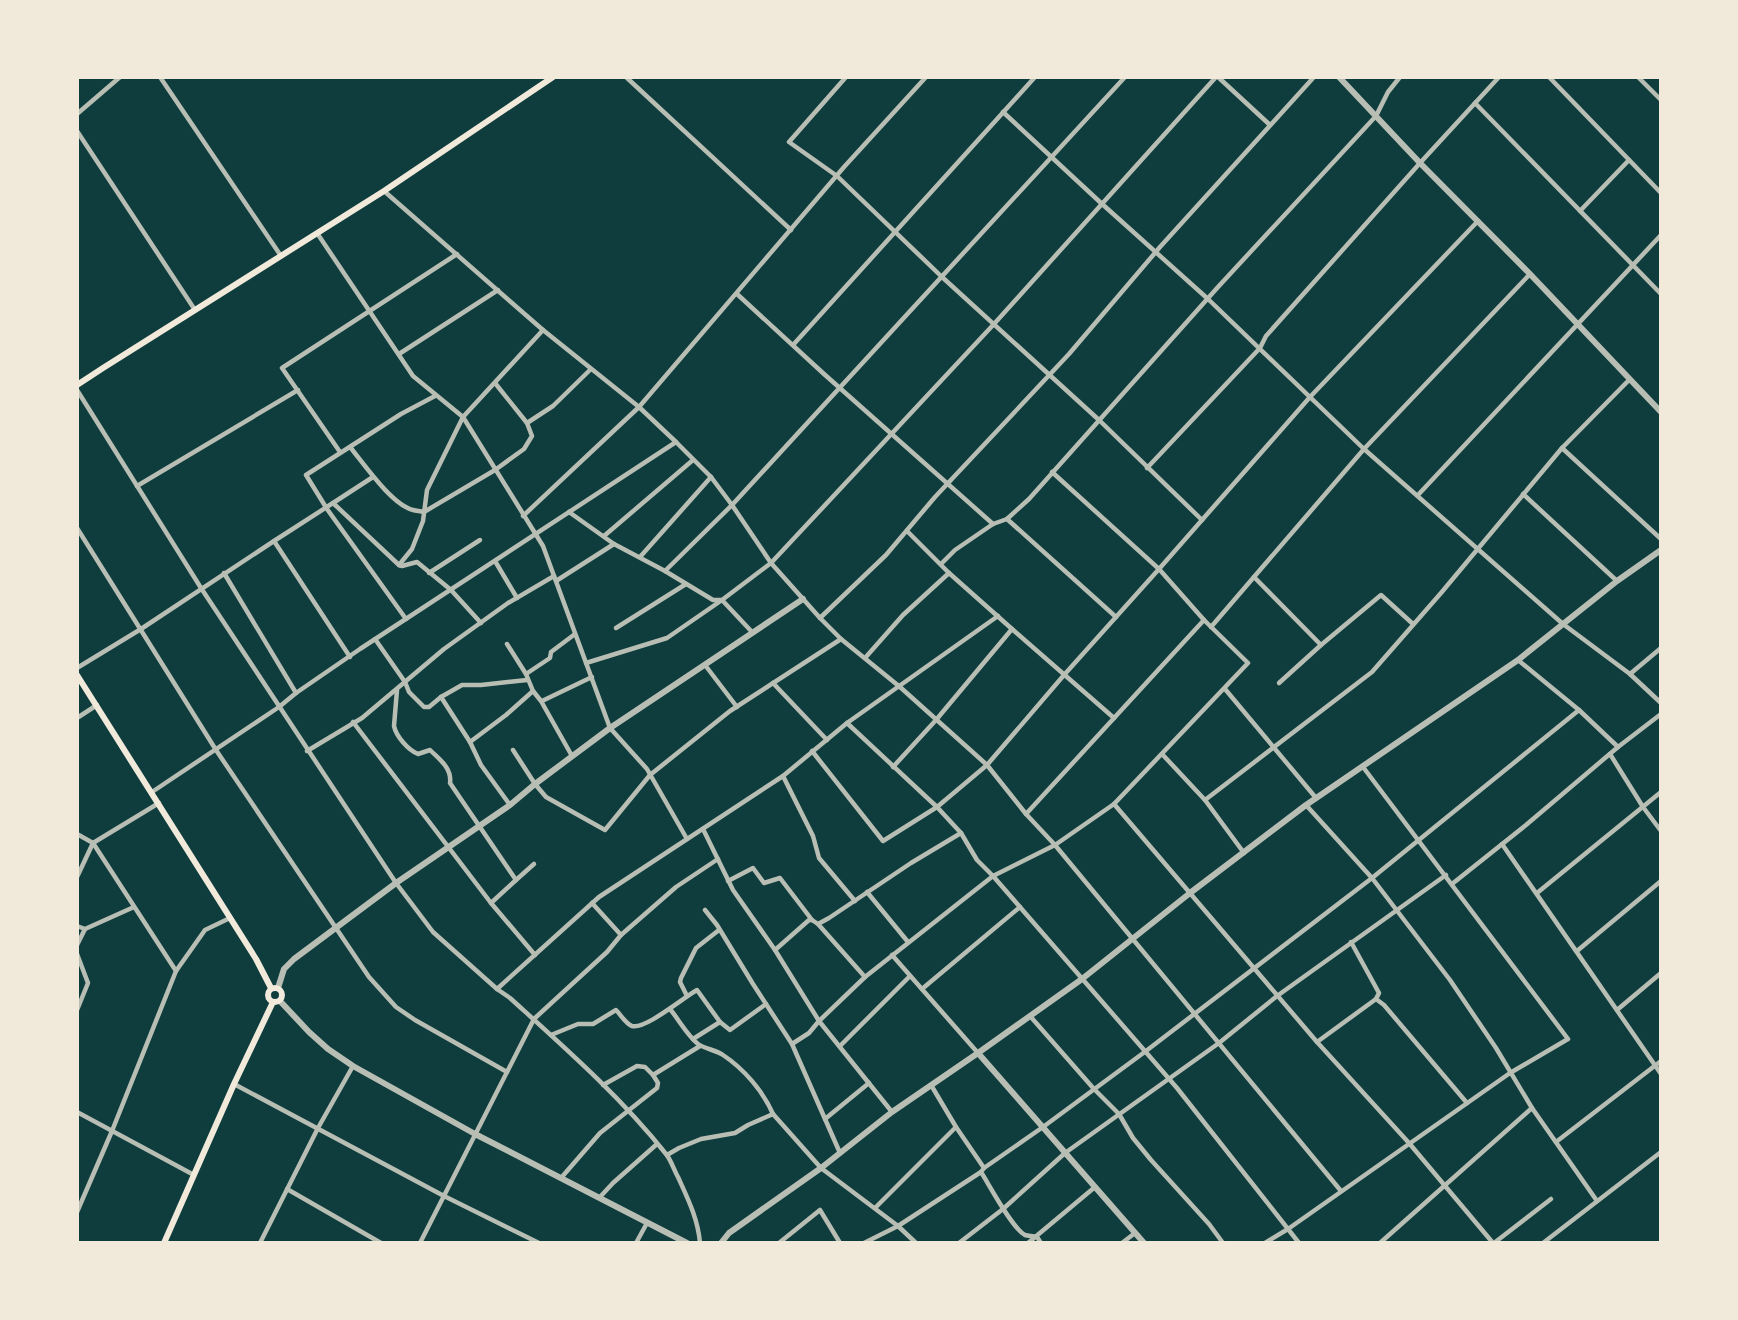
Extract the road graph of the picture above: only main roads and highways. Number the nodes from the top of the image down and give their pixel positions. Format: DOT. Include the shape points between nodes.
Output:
graph roads {
  1 [pos="553,77"];
  2 [pos="77,388"];
  3 [pos="77,675"];
  4 [pos="274,988"];
  5 [pos="276,1001"];
  6 [pos="164,1243"];
  1 -- 2 [label="main road"];
  3 -- 4 [label="main road"];
  4 -- 5 [label="main road" via="268,995"];
  4 -- 5 [label="main road" via="283,995"];
  5 -- 6 [label="main road"];
}
